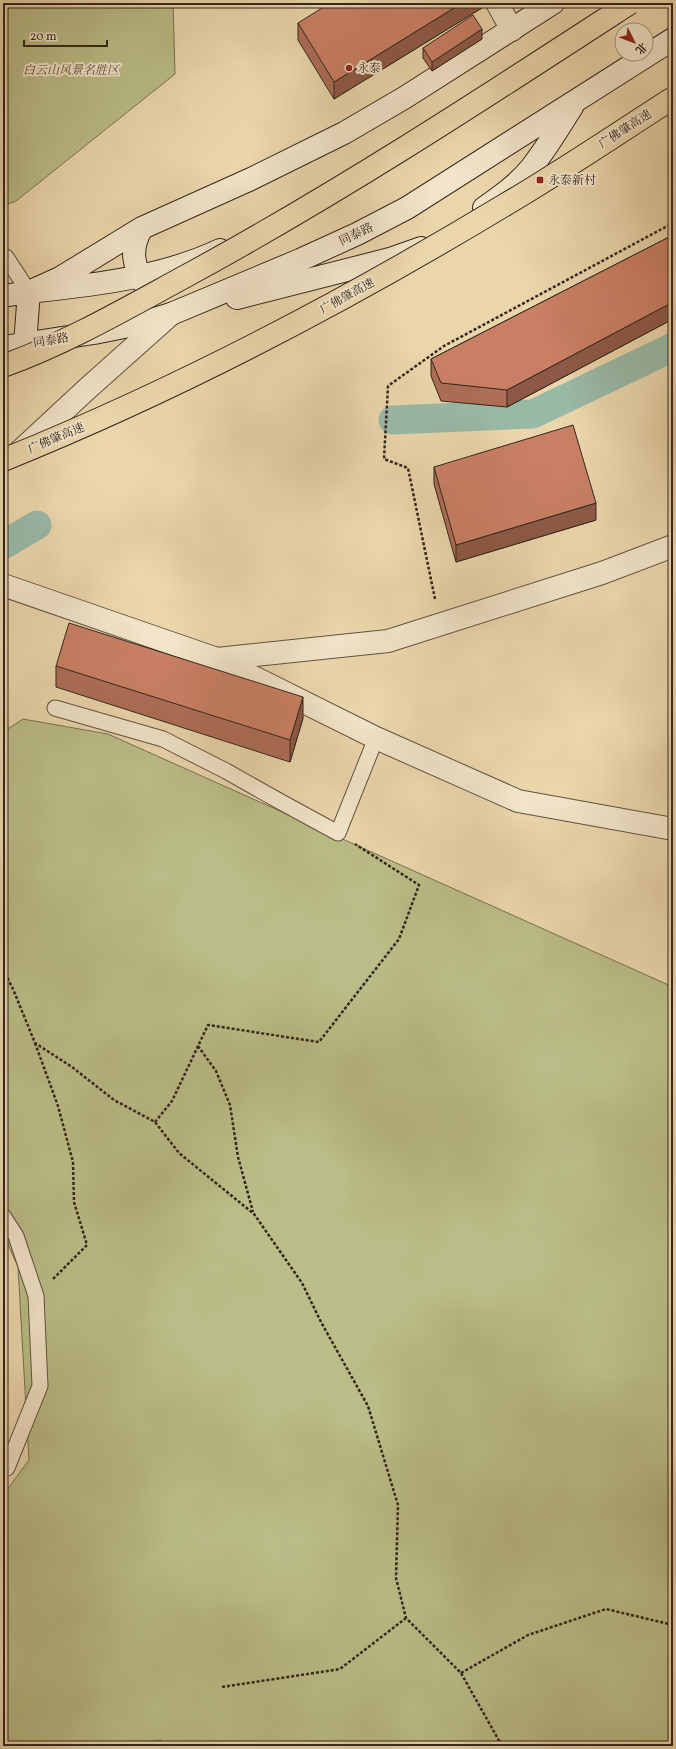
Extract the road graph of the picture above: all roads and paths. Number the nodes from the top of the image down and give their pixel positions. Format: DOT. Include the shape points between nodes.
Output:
graph roads {
  1 [pos="497,3"];
  2 [pos="553,3"];
  3 [pos="625,3"];
  4 [pos="630,3"];
  5 [pos="512,30"];
  6 [pos="673,39"];
  7 [pos="673,98"];
  8 [pos="575,102"];
  9 [pos="673,223"];
  10 [pos="142,228"];
  11 [pos="3,256"];
  12 [pos="29,292"];
  13 [pos="3,296"];
  14 [pos="172,314"];
  15 [pos="25,344"];
  16 [pos="3,347"];
  17 [pos="3,366"];
  18 [pos="3,460"];
  19 [pos="3,467"];
  20 [pos="673,546"];
  21 [pos="3,585"];
  22 [pos="440,624"];
  23 [pos="217,659"];
  24 [pos="55,708"];
  25 [pos="376,738"];
  26 [pos="673,829"];
  27 [pos="338,832"];
  28 [pos="3,969"];
  29 [pos="35,1043"];
  30 [pos="198,1046"];
  31 [pos="156,1122"];
  32 [pos="254,1214"];
  33 [pos="3,1216"];
  34 [pos="36,1296"];
  35 [pos="7,1468"];
  36 [pos="406,1618"];
  37 [pos="673,1625"];
  38 [pos="461,1673"];
  39 [pos="222,1687"];
  40 [pos="502,1746"];
  1 -- 5 [label="street"];
  2 -- 5 [label="street"];
  3 -- 12 [label="street" via="351,182 299,212 214,253 140,276 100,284"];
  4 -- 17 [label="highway, bridge" via="414,143 279,224 109,317"];
  5 -- 10 [label="street" via="344,133 251,179"];
  6 -- 8 [label="street, 同泰路"];
  7 -- 18 [label="highway, 广佛肇高速, bridge" via="509,203 362,288 218,364 78,430"];
  8 -- 14 [label="street, 同泰路" via="401,211 300,260"];
  8 -- 14 [label="street" via="552,139 519,180 459,227 423,247 390,259 309,281"];
  9 -- 22 [label="path" via="444,346 388,386 384,459 408,468"];
  10 -- 12 [label="street" via="60,278"];
  10 -- 14 [label="street" via="134,244 136,267 149,291"];
  11 -- 12 [label="lane"];
  12 -- 13 [label="street"];
  12 -- 15 [label="street"];
  14 -- 15 [label="street, 同泰路" via="127,326"];
  14 -- 19 [label="street"];
  15 -- 16 [label="street, 同泰路"];
  20 -- 22 [label="street" via="602,573"];
  21 -- 23 [label="street"];
  22 -- 23 [label="street" via="388,640"];
  23 -- 25 [label="street"];
  24 -- 27 [label="lane" via="163,739"];
  25 -- 26 [label="street" via="518,801"];
  25 -- 27 [label="lane"];
  27 -- 30 [label="path" via="419,885 399,939 319,1042 208,1025"];
  28 -- 29 [label="path"];
  29 -- 31 [label="path" via="72,1067 114,1100"];
  29 -- 34 [label="path" via="58,1106 73,1162 74,1202 87,1245"];
  30 -- 31 [label="path" via="172,1101"];
  30 -- 32 [label="path" via="216,1071 230,1105 238,1158"];
  31 -- 32 [label="path" via="179,1153"];
  32 -- 36 [label="path" via="302,1283 368,1406 398,1506 396,1578"];
  33 -- 34 [label="lane" via="16,1236"];
  34 -- 35 [label="lane" via="40,1386"];
  36 -- 38 [label="path"];
  36 -- 39 [label="path" via="340,1669"];
  37 -- 38 [label="path" via="606,1609 528,1635"];
  38 -- 40 [label="path"];
}
